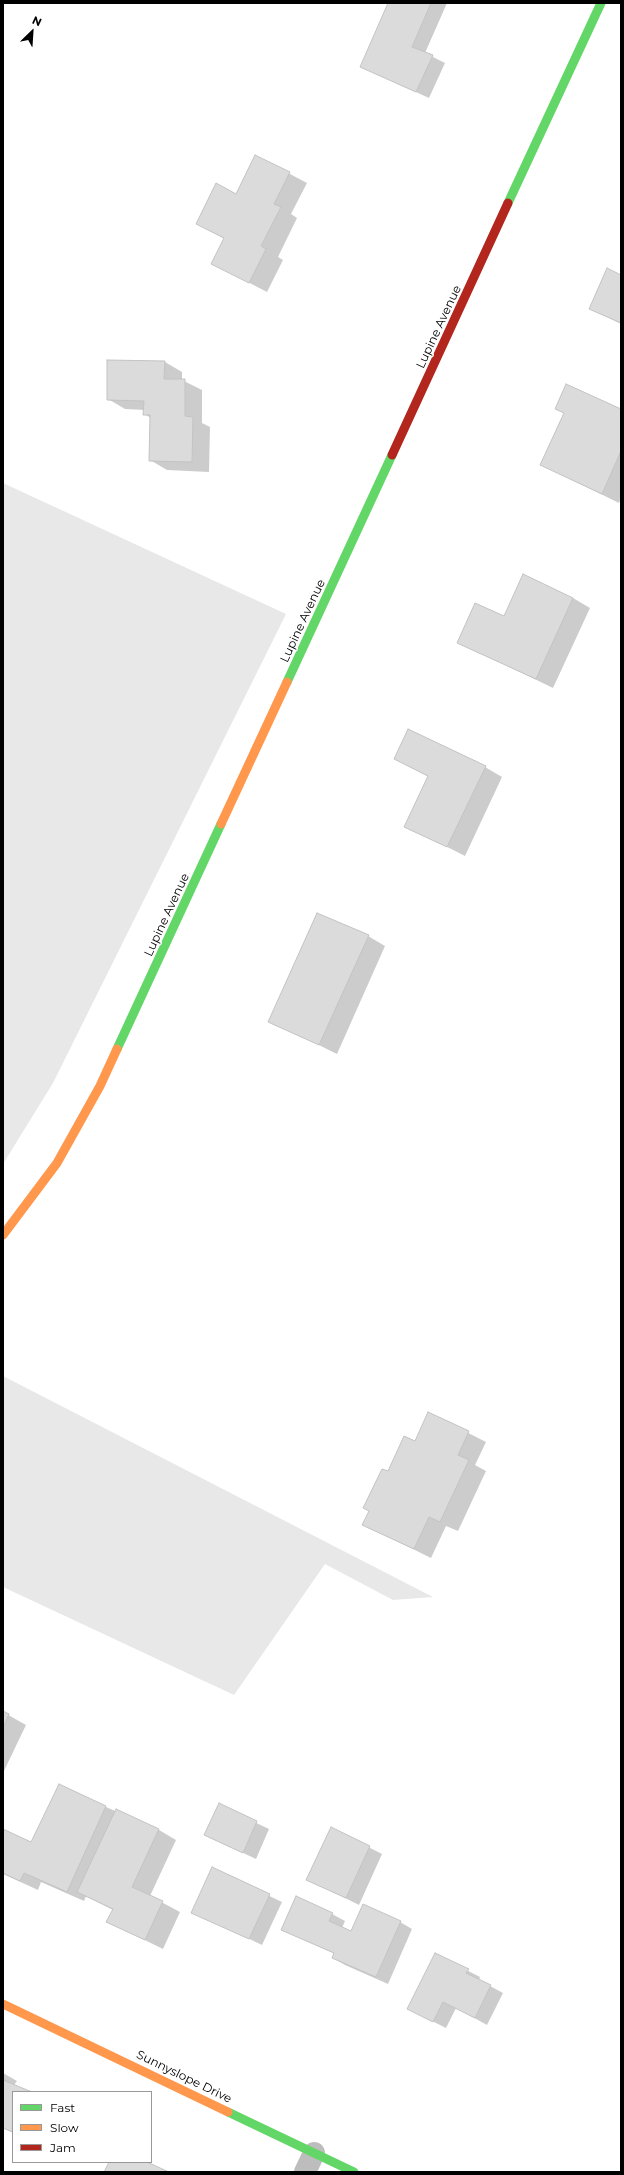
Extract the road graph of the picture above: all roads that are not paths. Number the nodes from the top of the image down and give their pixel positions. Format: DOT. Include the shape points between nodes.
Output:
graph roads {
  1 [pos="601,3"];
  2 [pos="3,1235"];
  3 [pos="3,2004"];
  4 [pos="309,2162"];
  5 [pos="354,2172"];
  1 -- 2 [label="street, Lupine Avenue" via="100,1086 57,1163"];
  3 -- 4 [label="street, Sunnyslope Drive"];
  4 -- 5 [label="street, Sunnyslope Drive"];
}
